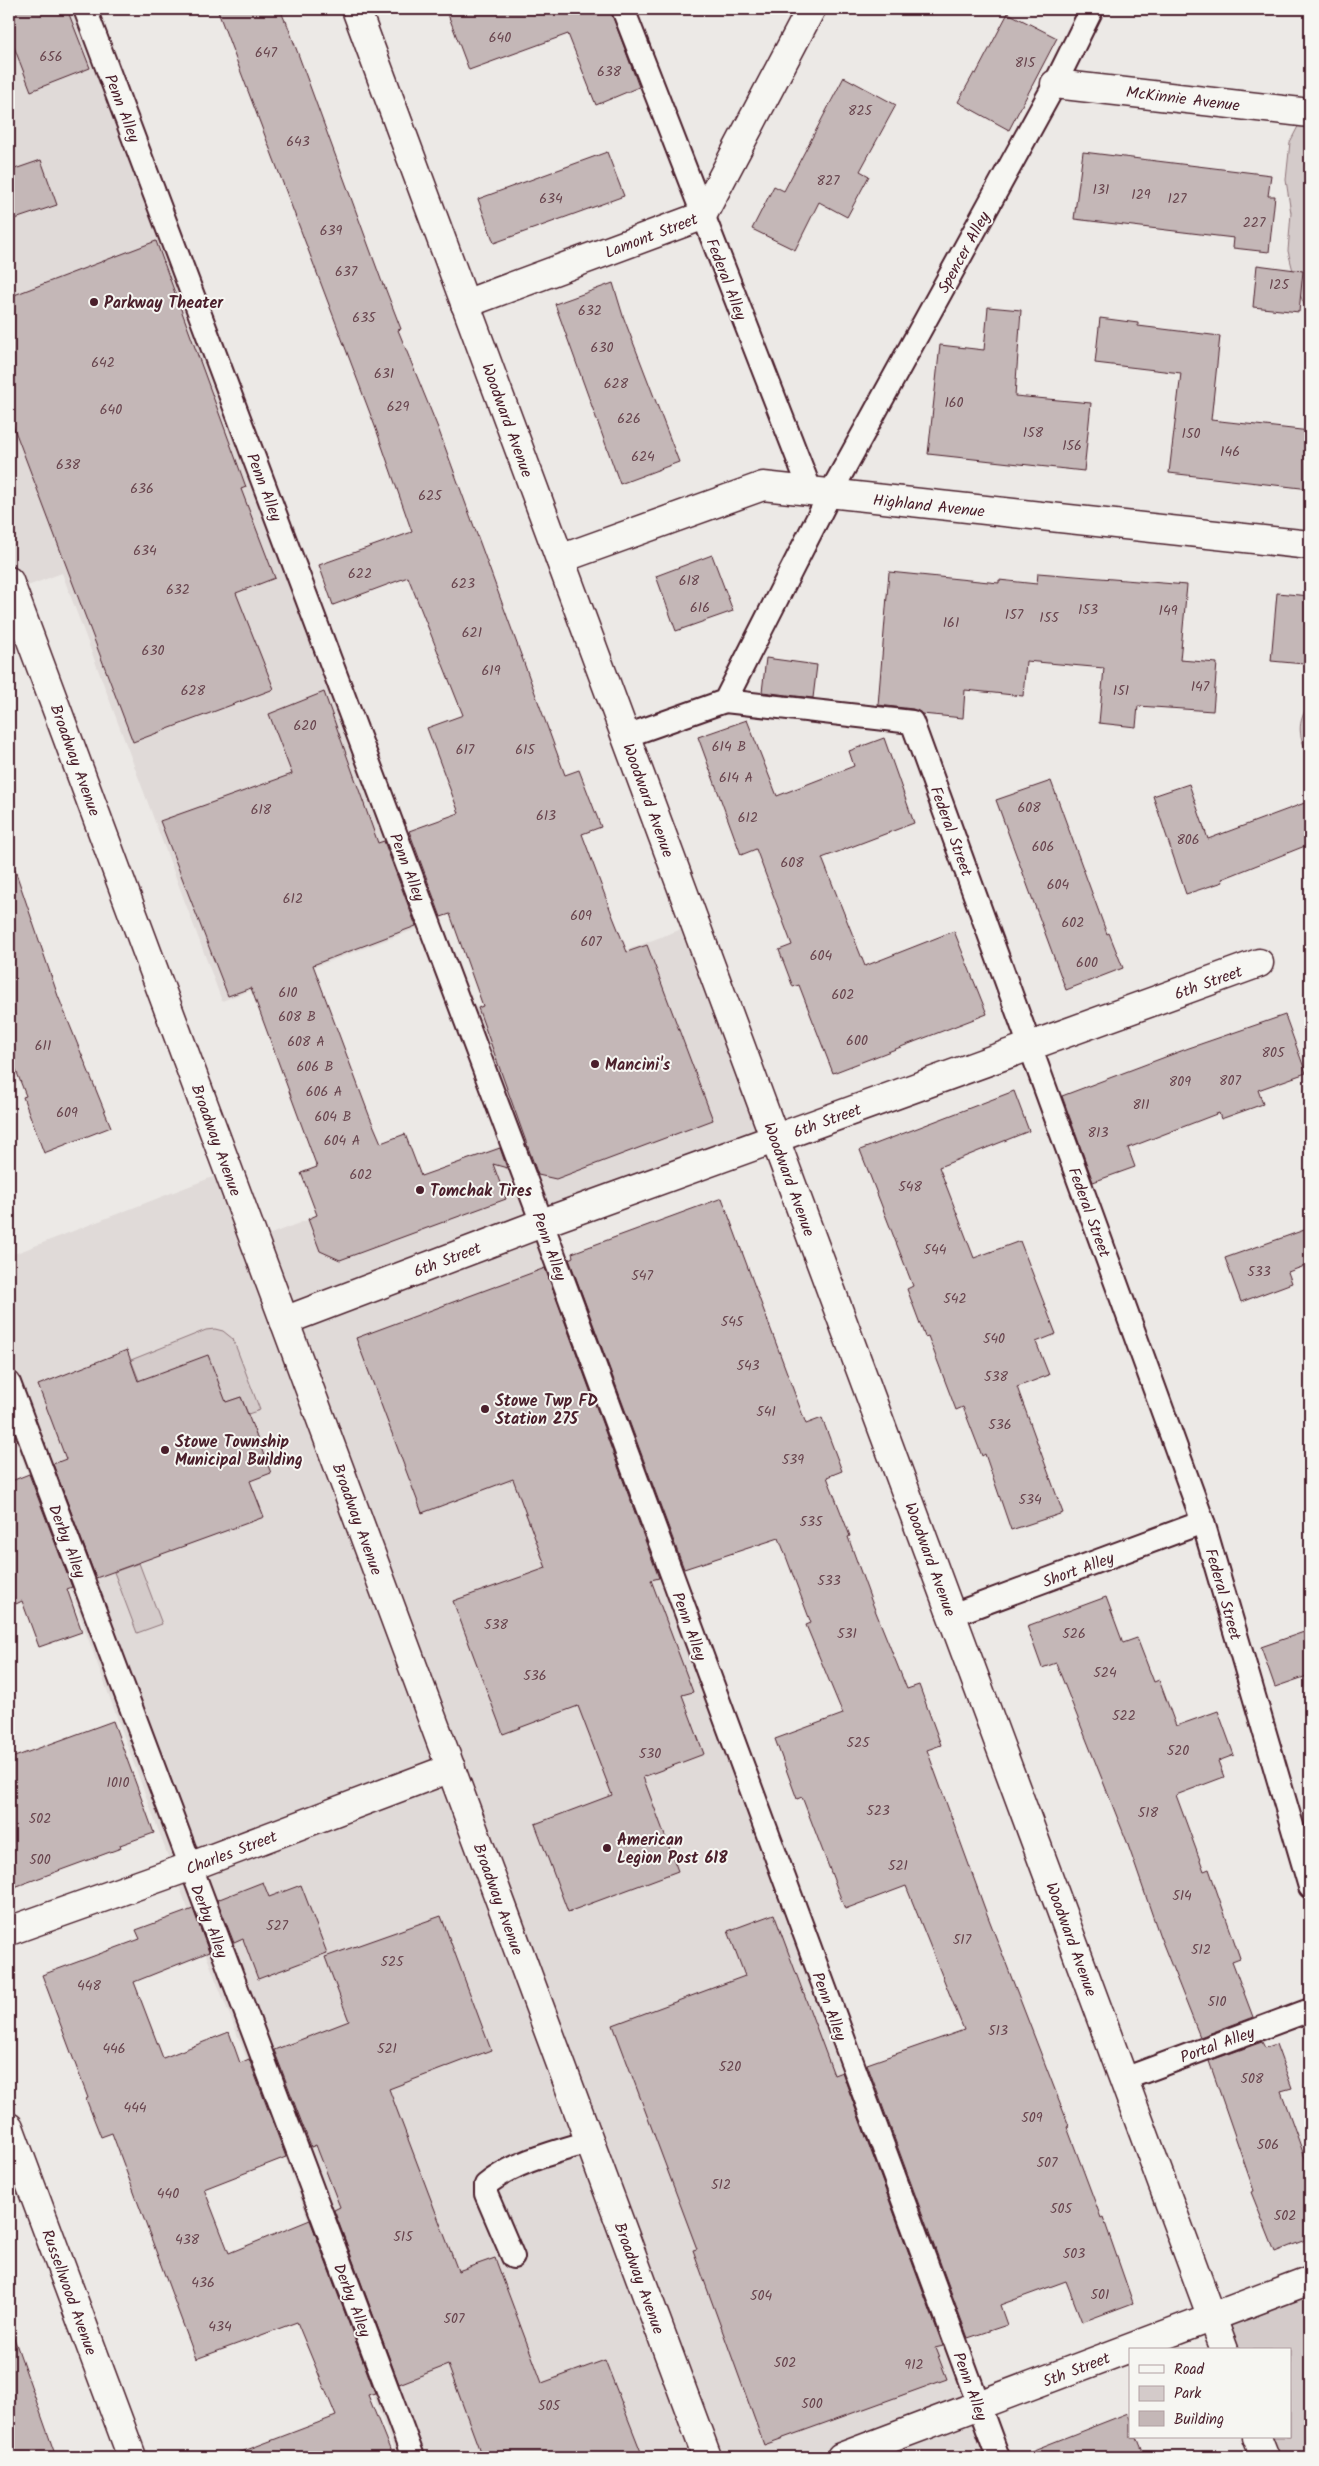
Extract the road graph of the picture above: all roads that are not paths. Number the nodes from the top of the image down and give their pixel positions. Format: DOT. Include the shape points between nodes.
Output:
graph roads {
  1 [pos="85,9"];
  2 [pos="356,9"];
  3 [pos="623,9"];
  4 [pos="811,9"];
  5 [pos="1092,9"];
  6 [pos="1055,84"];
  7 [pos="1310,113"];
  8 [pos="702,216"];
  9 [pos="466,304"];
  10 [pos="820,493"];
  11 [pos="1310,545"];
  12 [pos="560,559"];
  13 [pos="9,581"];
  14 [pos="725,701"];
  15 [pos="626,736"];
  16 [pos="1259,963"];
  17 [pos="1029,1046"];
  18 [pos="775,1139"];
  19 [pos="542,1223"];
  20 [pos="284,1321"];
  21 [pos="9,1384"];
  22 [pos="1203,1522"];
  23 [pos="952,1615"];
  24 [pos="451,1768"];
  25 [pos="189,1868"];
  26 [pos="1310,1887"];
  27 [pos="9,1931"];
  28 [pos="1310,2010"];
  29 [pos="1124,2079"];
  30 [pos="9,2132"];
  31 [pos="589,2142"];
  32 [pos="513,2256"];
  33 [pos="1310,2280"];
  34 [pos="1212,2318"];
  35 [pos="1132,2348"];
  36 [pos="1223,2348"];
  37 [pos="1129,2349"];
  38 [pos="978,2406"];
  39 [pos="1258,2438"];
  40 [pos="132,2457"];
  41 [pos="413,2457"];
  42 [pos="706,2457"];
  43 [pos="841,2457"];
  44 [pos="998,2457"];
  45 [pos="1265,2457"];
  1 -- 19 [label="lane, Penn Alley"];
  2 -- 9 [label="street, Woodward Avenue"];
  3 -- 8 [label="lane, Federal Alley"];
  4 -- 8 [label="street, Lamont Street"];
  5 -- 6 [label="lane, Spencer Alley"];
  6 -- 7 [label="street, McKinnie Avenue"];
  6 -- 10 [label="lane, Spencer Alley"];
  8 -- 9 [label="street, Lamont Street"];
  8 -- 10 [label="lane, Federal Alley"];
  9 -- 12 [label="street, Woodward Avenue"];
  10 -- 11 [label="street, Highland Avenue"];
  10 -- 12 [label="street, Highland Avenue" via="763,486"];
  10 -- 14 [label="lane"];
  12 -- 15 [label="street, Woodward Avenue"];
  13 -- 20 [label="street, Broadway Avenue"];
  14 -- 15 [label="lane, Federal Street"];
  14 -- 17 [label="lane, Federal Street" via="912,722"];
  15 -- 18 [label="street, Woodward Avenue"];
  16 -- 17 [label="street, 6th Street"];
  17 -- 18 [label="street, 6th Street"];
  17 -- 22 [label="lane, Federal Street"];
  18 -- 19 [label="street, 6th Street"];
  18 -- 23 [label="street, Woodward Avenue"];
  19 -- 20 [label="street, 6th Street"];
  19 -- 38 [label="lane, Penn Alley"];
  20 -- 24 [label="street, Broadway Avenue"];
  21 -- 25 [label="lane, Derby Alley"];
  22 -- 23 [label="lane, Short Alley"];
  22 -- 26 [label="lane, Federal Street"];
  23 -- 29 [label="street, Woodward Avenue"];
  24 -- 25 [label="street, Charles Street"];
  24 -- 31 [label="street, Broadway Avenue"];
  25 -- 27 [label="street, Charles Street"];
  25 -- 41 [label="lane, Derby Alley"];
  28 -- 29 [label="lane, Portal Alley"];
  29 -- 34 [label="street, Woodward Avenue"];
  30 -- 40 [label="street, Russellwood Avenue"];
  31 -- 32 [label="lane" via="543,2156 486,2185 486,2194"];
  31 -- 42 [label="street, Broadway Avenue"];
  33 -- 34 [label="street, 5th Street"];
  34 -- 35 [label="street, 5th Street"];
  34 -- 36 [label="street, Woodward Avenue"];
  37 -- 38 [label="street, 5th Street"];
  38 -- 43 [label="street, 5th Street"];
  38 -- 44 [label="lane, Penn Alley"];
  39 -- 45 [label="street"];
}
